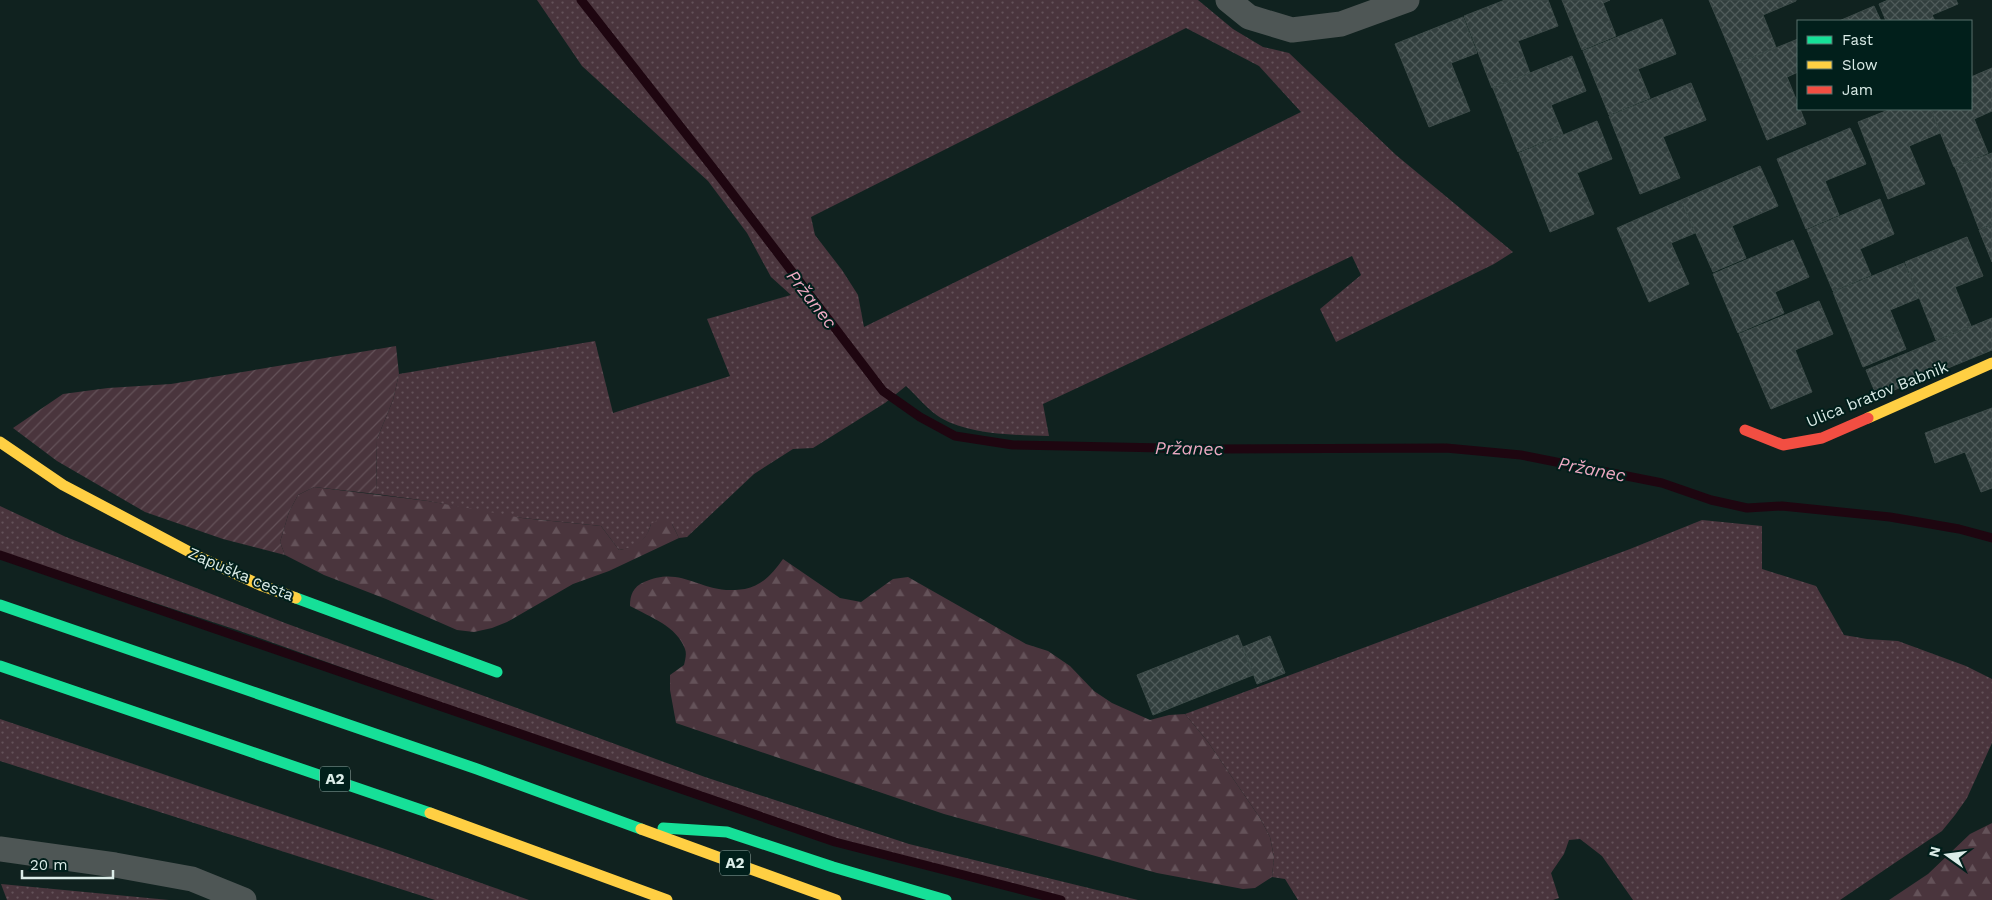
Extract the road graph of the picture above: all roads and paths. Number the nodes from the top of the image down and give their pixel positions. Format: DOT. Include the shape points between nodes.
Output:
graph roads {
  1 [pos="1228,0"];
  2 [pos="1407,0"];
  3 [pos="1992,363"];
  4 [pos="1745,430"];
  5 [pos="0,442"];
  6 [pos="0,606"];
  7 [pos="0,666"];
  8 [pos="498,672"];
  9 [pos="634,826"];
  10 [pos="0,849"];
  11 [pos="244,900"];
  12 [pos="667,900"];
  13 [pos="836,900"];
  14 [pos="946,900"];
  1 -- 2 [label="street" via="1249,17 1292,30 1341,24"];
  3 -- 4 [label="main road, Ulica bratov Babnik" via="1822,438 1783,445"];
  5 -- 8 [label="main road, Zapuška cesta" via="63,485 208,561 260,585"];
  6 -- 9 [label="main road, A2" via="320,714"];
  7 -- 12 [label="main road, A2" via="384,796"];
  9 -- 13 [label="main road, A2"];
  9 -- 14 [label="main road" via="727,832"];
  10 -- 11 [label="street" via="192,879"];
}
